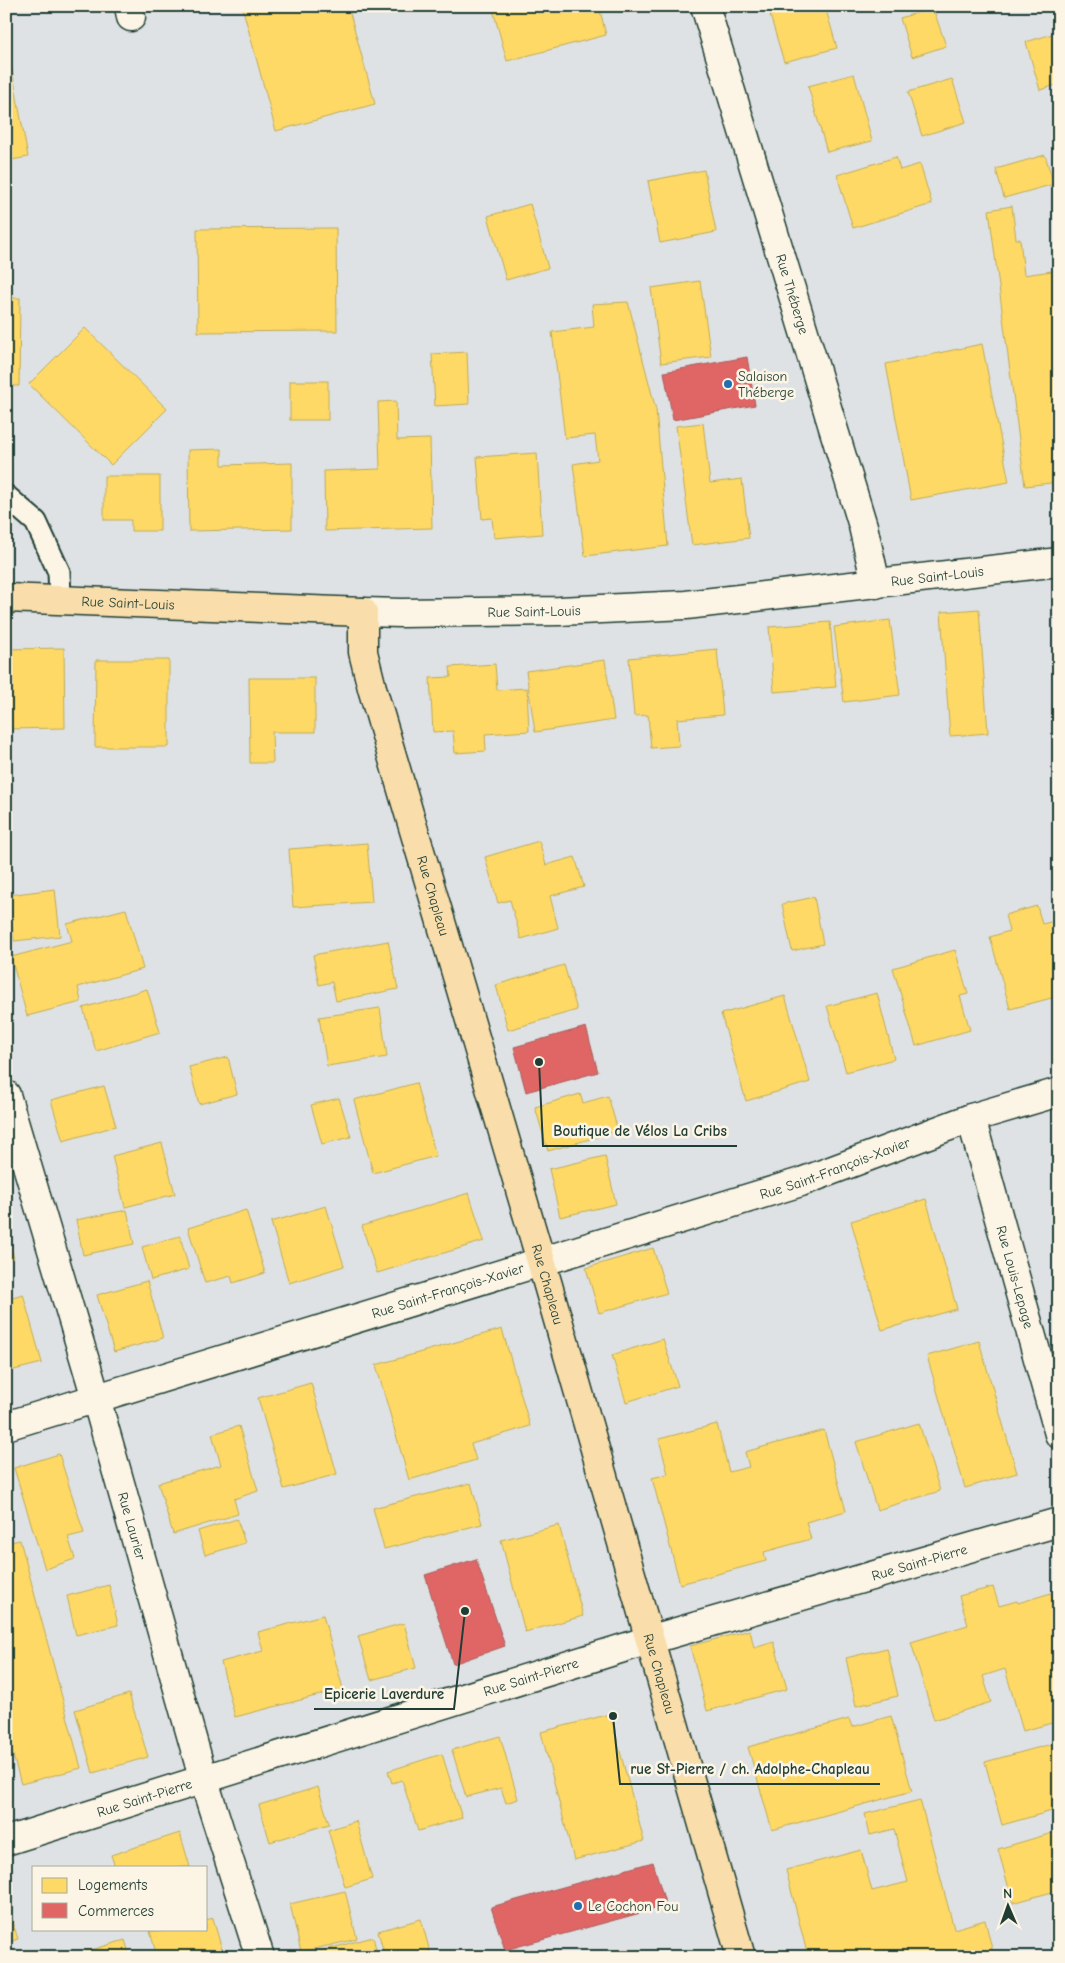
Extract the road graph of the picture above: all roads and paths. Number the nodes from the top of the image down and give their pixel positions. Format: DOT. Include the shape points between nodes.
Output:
graph roads {
  1 [pos="705,6"];
  2 [pos="6,496"];
  3 [pos="1059,562"];
  4 [pos="876,584"];
  5 [pos="6,598"];
  6 [pos="60,599"];
  7 [pos="363,612"];
  8 [pos="1059,1092"];
  9 [pos="6,1095"];
  10 [pos="971,1118"];
  11 [pos="541,1261"];
  12 [pos="96,1398"];
  13 [pos="6,1426"];
  14 [pos="1059,1434"];
  15 [pos="1059,1522"];
  16 [pos="649,1640"];
  17 [pos="204,1780"];
  18 [pos="6,1841"];
  19 [pos="260,1957"];
  20 [pos="741,1957"];
  1 -- 4 [label="street, Rue Théberge" via="863,526"];
  2 -- 6 [label="lane" via="36,522 59,572"];
  3 -- 4 [label="street, Rue Saint-Louis"];
  4 -- 7 [label="street, Rue Saint-Louis" via="644,608"];
  5 -- 6 [label="main road, Rue Saint-Louis"];
  6 -- 7 [label="main road, Rue Saint-Louis"];
  7 -- 11 [label="main road, Rue Chapleau" via="363,652 372,688"];
  8 -- 10 [label="street, Rue Saint-François-Xavier"];
  9 -- 12 [label="street, Rue Laurier"];
  10 -- 11 [label="street, Rue Saint-François-Xavier" via="801,1182"];
  10 -- 14 [label="street, Rue Louis-Lepage"];
  11 -- 12 [label="street, Rue Saint-François-Xavier"];
  11 -- 16 [label="main road, Rue Chapleau"];
  12 -- 13 [label="street, Rue Saint-François-Xavier"];
  12 -- 17 [label="street, Rue Laurier"];
  15 -- 16 [label="street, Rue Saint-Pierre"];
  16 -- 17 [label="street, Rue Saint-Pierre"];
  16 -- 20 [label="main road, Rue Chapleau"];
  17 -- 18 [label="street, Rue Saint-Pierre"];
  17 -- 19 [label="street, Rue Laurier"];
}
